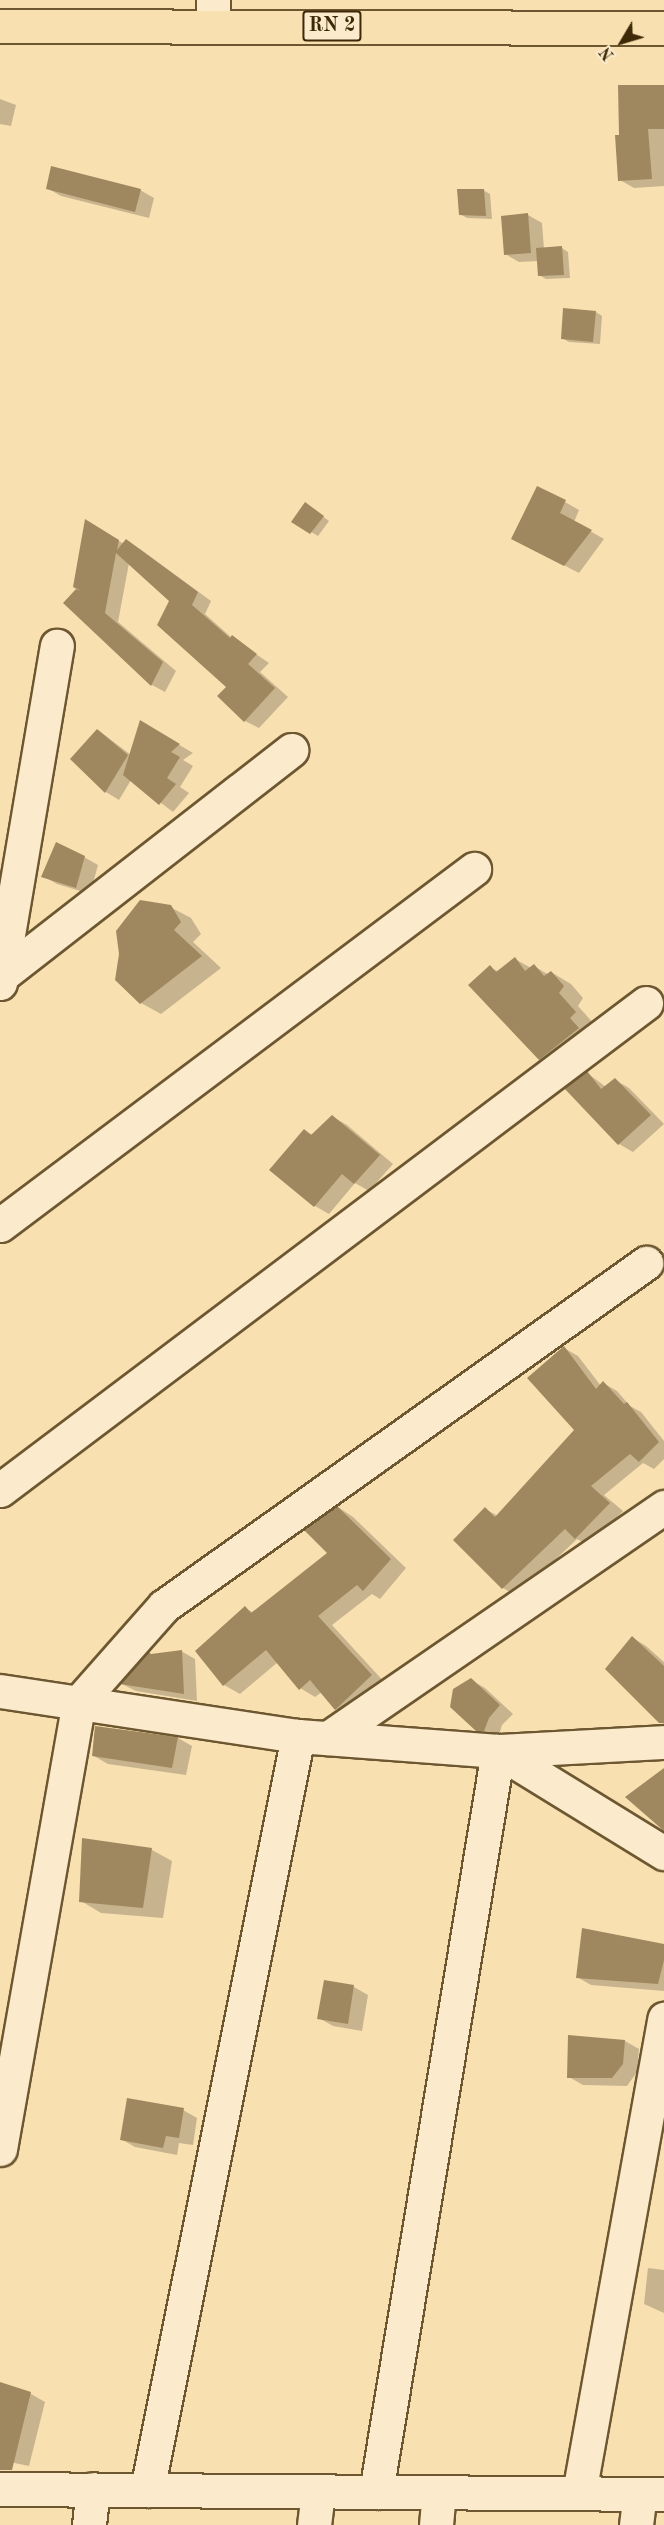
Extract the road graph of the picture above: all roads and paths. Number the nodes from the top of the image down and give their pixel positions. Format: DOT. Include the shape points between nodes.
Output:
graph roads {
  1 [pos="214,13"];
  2 [pos="0,26"];
  3 [pos="664,28"];
  4 [pos="57,646"];
  5 [pos="291,750"];
  6 [pos="474,869"];
  7 [pos="1,980"];
  8 [pos="646,1003"];
  9 [pos="0,1225"];
  10 [pos="646,1263"];
  11 [pos="0,1490"];
  12 [pos="664,1507"];
  13 [pos="0,1691"];
  14 [pos="79,1702"];
  15 [pos="313,1737"];
  16 [pos="664,1742"];
  17 [pos="498,1751"];
  18 [pos="664,1852"];
  19 [pos="664,2019"];
  20 [pos="0,2149"];
  21 [pos="0,2488"];
  22 [pos="93,2489"];
  23 [pos="147,2490"];
  24 [pos="318,2492"];
  25 [pos="376,2492"];
  26 [pos="439,2492"];
  27 [pos="579,2493"];
  28 [pos="647,2504"];
  29 [pos="88,2525"];
  30 [pos="314,2525"];
  31 [pos="436,2525"];
  1 -- 2 [label="highway, RN 2"];
  1 -- 3 [label="highway, RN 2"];
  4 -- 7 [label="street"];
  5 -- 7 [label="street"];
  6 -- 9 [label="street"];
  8 -- 11 [label="street"];
  10 -- 14 [label="street" via="164,1606"];
  12 -- 15 [label="street"];
  13 -- 14 [label="street"];
  14 -- 15 [label="street"];
  14 -- 20 [label="street"];
  15 -- 17 [label="street"];
  15 -- 23 [label="street"];
  16 -- 17 [label="street"];
  17 -- 18 [label="street"];
  17 -- 25 [label="street"];
  19 -- 27 [label="street"];
  21 -- 22 [label="street"];
  22 -- 23 [label="street"];
  22 -- 29 [label="street"];
  23 -- 24 [label="street"];
  24 -- 25 [label="street"];
  24 -- 30 [label="street"];
  25 -- 26 [label="street"];
  26 -- 27 [label="street"];
  26 -- 31 [label="street"];
  27 -- 28 [label="street"];
}
